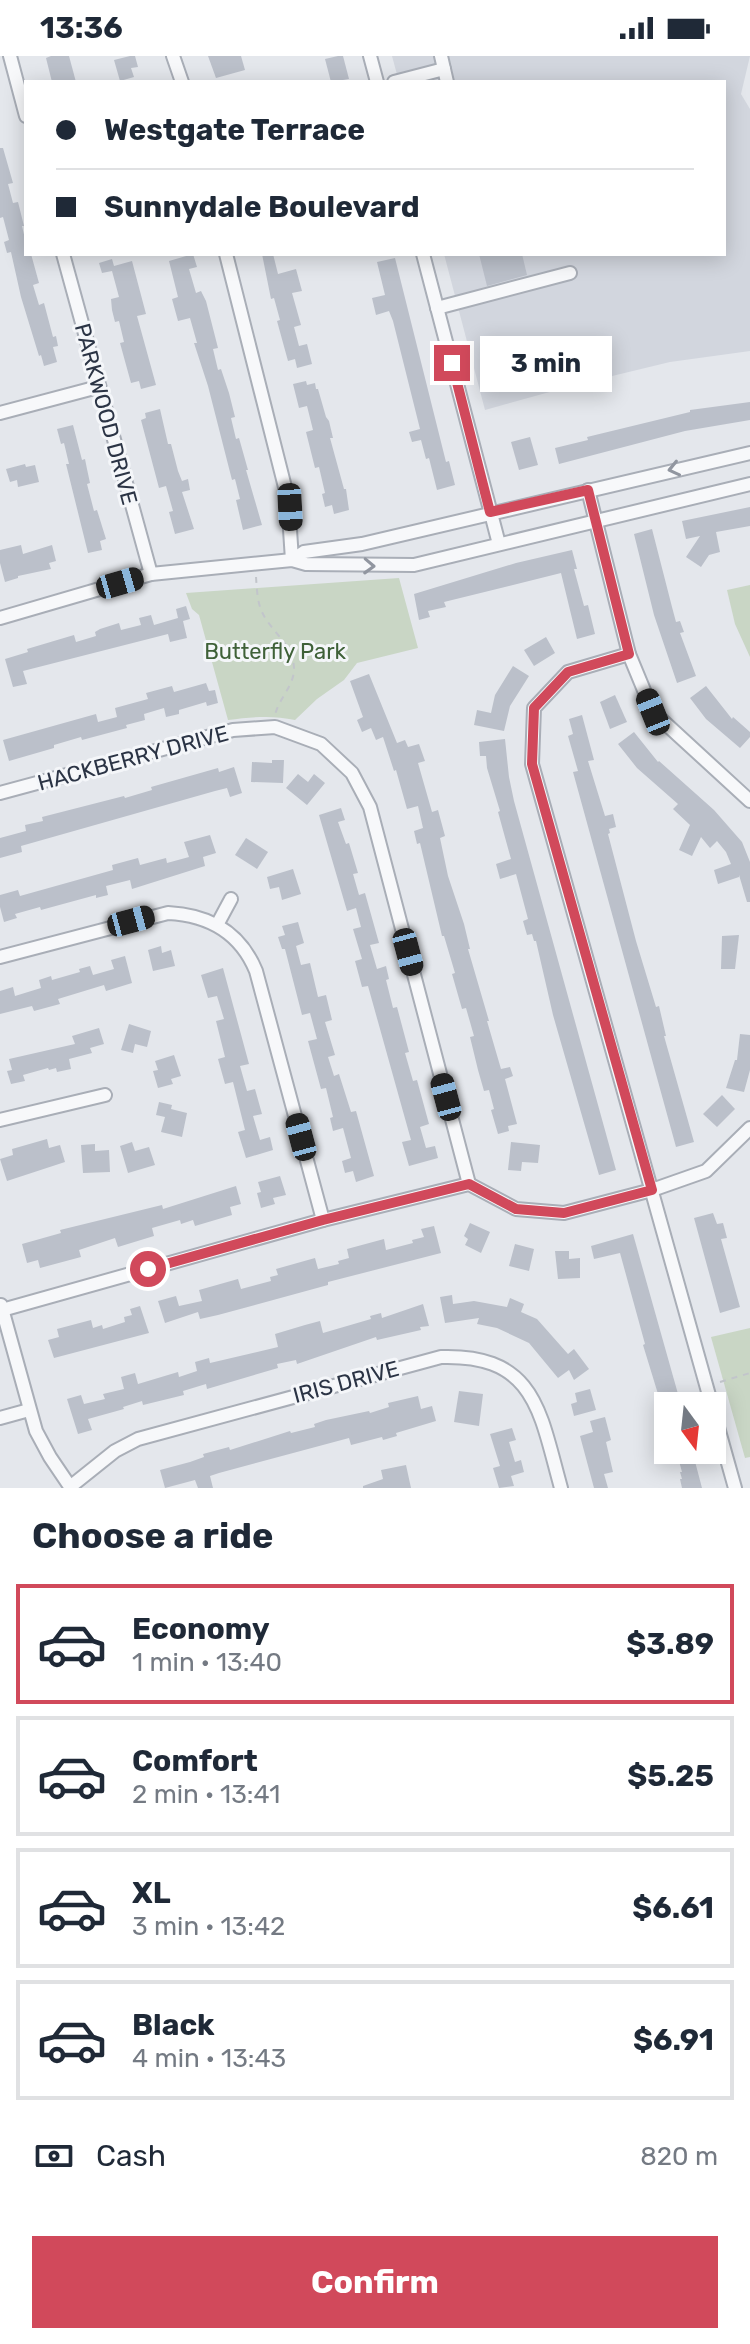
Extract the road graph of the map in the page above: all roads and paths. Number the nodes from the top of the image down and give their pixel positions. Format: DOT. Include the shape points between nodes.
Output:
graph roads {
  1 [pos="10,56"];
  2 [pos="173,56"];
  3 [pos="370,56"];
  4 [pos="444,69"];
  5 [pos="181,80"];
  6 [pos="376,80"];
  7 [pos="402,80"];
  8 [pos="24,108"];
  9 [pos="64,256"];
  10 [pos="227,256"];
  11 [pos="424,256"];
  12 [pos="570,273"];
  13 [pos="437,308"];
  14 [pos="98,387"];
  15 [pos="0,413"];
  16 [pos="750,453"];
  17 [pos="750,484"];
  18 [pos="588,490"];
  19 [pos="490,512"];
  20 [pos="595,521"];
  21 [pos="499,544"];
  22 [pos="292,560"];
  23 [pos="255,564"];
  24 [pos="151,574"];
  25 [pos="0,618"];
  26 [pos="629,654"];
  27 [pos="275,727"];
  28 [pos="0,793"];
  29 [pos="750,801"];
  30 [pos="231,899"];
  31 [pos="217,925"];
  32 [pos="0,957"];
  33 [pos="105,1095"];
  34 [pos="0,1120"];
  35 [pos="750,1128"];
  36 [pos="469,1184"];
  37 [pos="652,1190"];
  38 [pos="323,1220"];
  39 [pos="1,1306"];
  40 [pos="750,1373"];
  41 [pos="708,1386"];
  42 [pos="29,1410"];
  43 [pos="0,1418"];
  44 [pos="71,1488"];
  45 [pos="561,1488"];
  46 [pos="735,1488"];
  1 -- 8 [label="street"];
  2 -- 5 [label="street"];
  3 -- 6 [label="street"];
  4 -- 7 [label="street"];
  9 -- 14 [label="street, PARKWOOD DRIVE"];
  10 -- 22 [label="street" via="288,499"];
  11 -- 13 [label="street"];
  12 -- 13 [label="street"];
  13 -- 19 [label="street"];
  14 -- 15 [label="street"];
  14 -- 24 [label="street, PARKWOOD DRIVE"];
  16 -- 18 [label="street, one-way"];
  17 -- 20 [label="street"];
  18 -- 19 [label="street"];
  18 -- 20 [label="street"];
  19 -- 21 [label="street"];
  19 -- 22 [label="street" via="362,544 304,552"];
  20 -- 21 [label="street"];
  20 -- 26 [label="street"];
  22 -- 21 [label="street, one-way" via="414,565"];
  22 -- 23 [label="street"];
  23 -- 24 [label="street"];
  23 -- 27 [label="path" via="259,605 294,665"];
  24 -- 25 [label="street"];
  26 -- 29 [label="street" via="653,712"];
  26 -- 37 [label="street" via="568,672 534,708 532,764"];
  27 -- 28 [label="street, HACKBERRY DRIVE" via="233,730"];
  27 -- 36 [label="street, HACKBERRY DRIVE" via="321,744 352,773 370,807"];
  30 -- 31 [label="street"];
  31 -- 32 [label="street" via="195,915 157,914"];
  31 -- 38 [label="street" via="241,944 256,971"];
  33 -- 34 [label="street"];
  35 -- 37 [label="street" via="706,1171"];
  36 -- 37 [label="street" via="516,1209 564,1213"];
  36 -- 38 [label="street"];
  37 -- 41 [label="street"];
  38 -- 39 [label="street"];
  39 -- 42 [label="street"];
  40 -- 41 [label="path"];
  41 -- 46 [label="street"];
  42 -- 43 [label="street"];
  42 -- 44 [label="street" via="44,1447"];
  44 -- 45 [label="street, IRIS DRIVE" via="138,1439 441,1357 470,1356 498,1364 523,1384 540,1412"];
}
